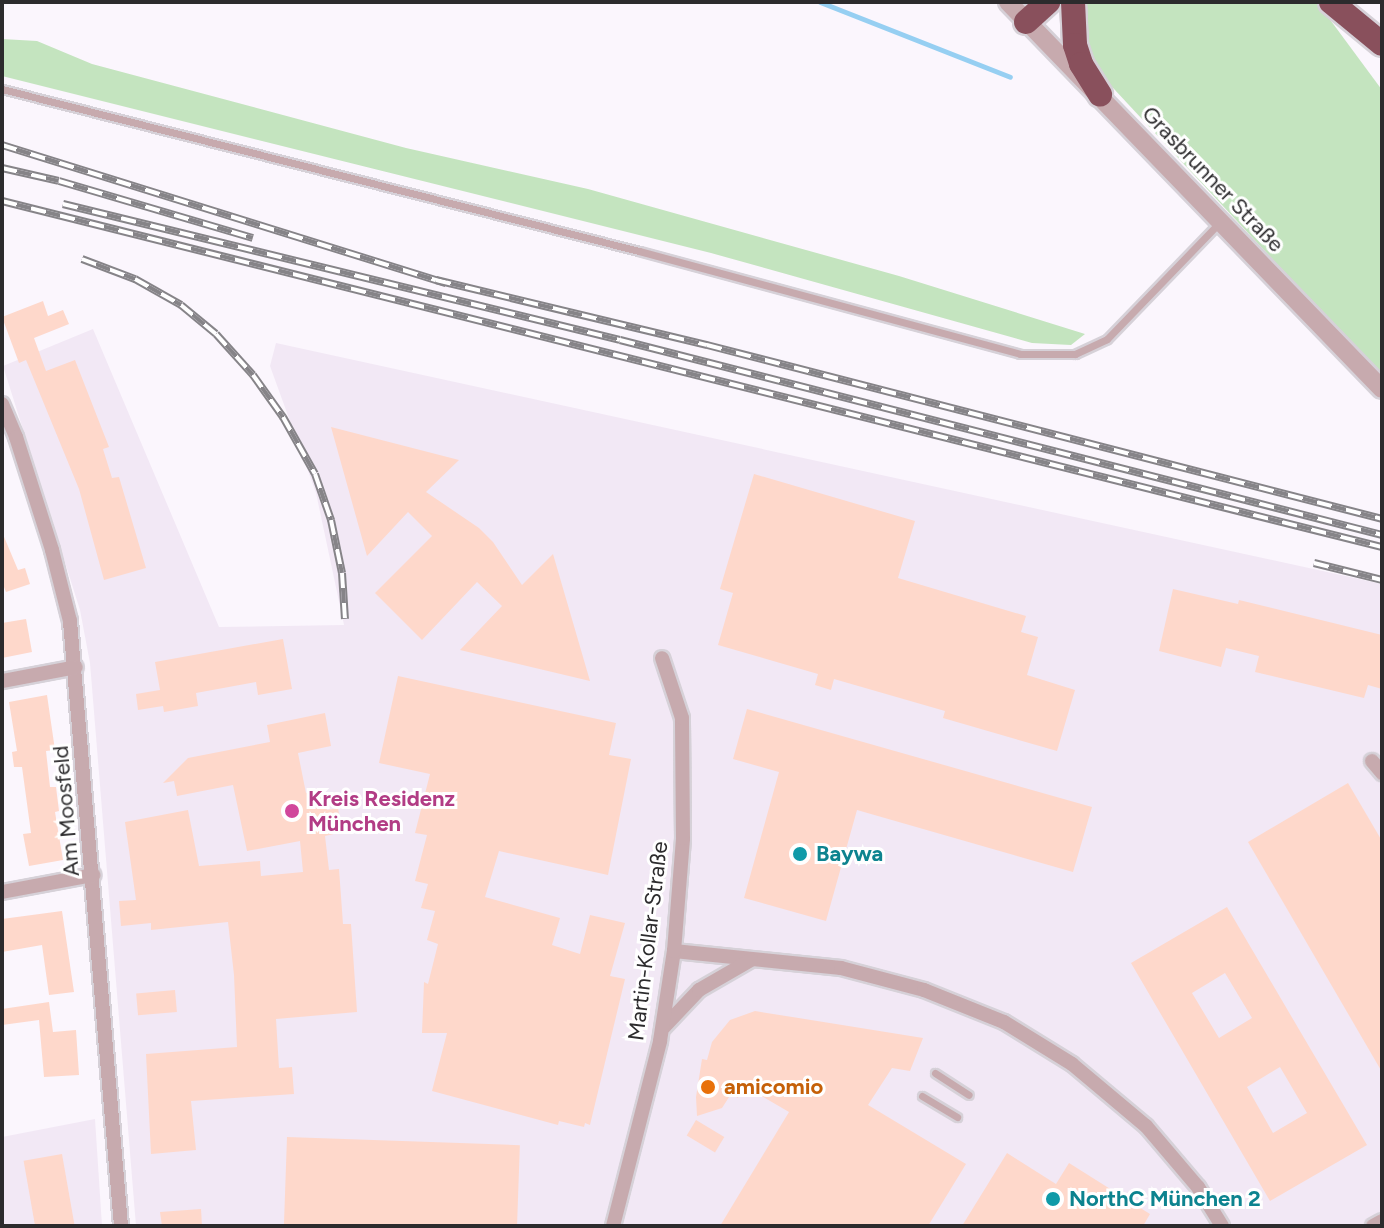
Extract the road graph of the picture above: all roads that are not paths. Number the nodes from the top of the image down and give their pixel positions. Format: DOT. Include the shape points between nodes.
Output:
graph roads {
  1 [pos="1008,2"];
  2 [pos="1048,2"];
  3 [pos="1073,2"];
  4 [pos="1331,2"];
  5 [pos="1351,2"];
  6 [pos="1026,22"];
  7 [pos="1382,44"];
  8 [pos="2,89"];
  9 [pos="1100,95"];
  10 [pos="1221,222"];
  11 [pos="1382,389"];
  12 [pos="2,404"];
  13 [pos="662,658"];
  14 [pos="76,667"];
  15 [pos="2,681"];
  16 [pos="1372,761"];
  17 [pos="1382,773"];
  18 [pos="93,875"];
  19 [pos="2,892"];
  20 [pos="674,951"];
  21 [pos="752,960"];
  22 [pos="662,1031"];
  23 [pos="935,1073"];
  24 [pos="969,1095"];
  25 [pos="922,1096"];
  26 [pos="957,1117"];
  27 [pos="1382,1221"];
  28 [pos="1221,1225"];
  29 [pos="121,1226"];
  30 [pos="613,1226"];
  31 [pos="1373,1226"];
  1 -- 6 [label="street, Grasbrunner Straße"];
  2 -- 6 [label="highway"];
  3 -- 9 [label="highway" via="1075,45"];
  4 -- 7 [label="highway"];
  5 -- 7 [label="highway"];
  6 -- 9 [label="street, Grasbrunner Straße"];
  8 -- 10 [label="lane" via="653,254 1020,354 1075,354 1107,339"];
  9 -- 10 [label="street, Grasbrunner Straße"];
  10 -- 11 [label="street, Grasbrunner Straße"];
  12 -- 14 [label="street, Am Moosfeld" via="52,550"];
  13 -- 20 [label="street, Martin-Kollar-Straße" via="682,718 683,838"];
  14 -- 15 [label="street"];
  14 -- 18 [label="street, Am Moosfeld"];
  16 -- 17 [label="street"];
  18 -- 19 [label="street"];
  18 -- 29 [label="street, Am Moosfeld"];
  20 -- 21 [label="street"];
  20 -- 22 [label="street, Martin-Kollar-Straße"];
  21 -- 22 [label="street" via="699,990"];
  21 -- 28 [label="street" via="841,968 924,990 1004,1022 1072,1064 1146,1126 1189,1176"];
  22 -- 30 [label="street, Martin-Kollar-Straße"];
  23 -- 24 [label="lane"];
  25 -- 26 [label="lane"];
  27 -- 31 [label="street"];
}
